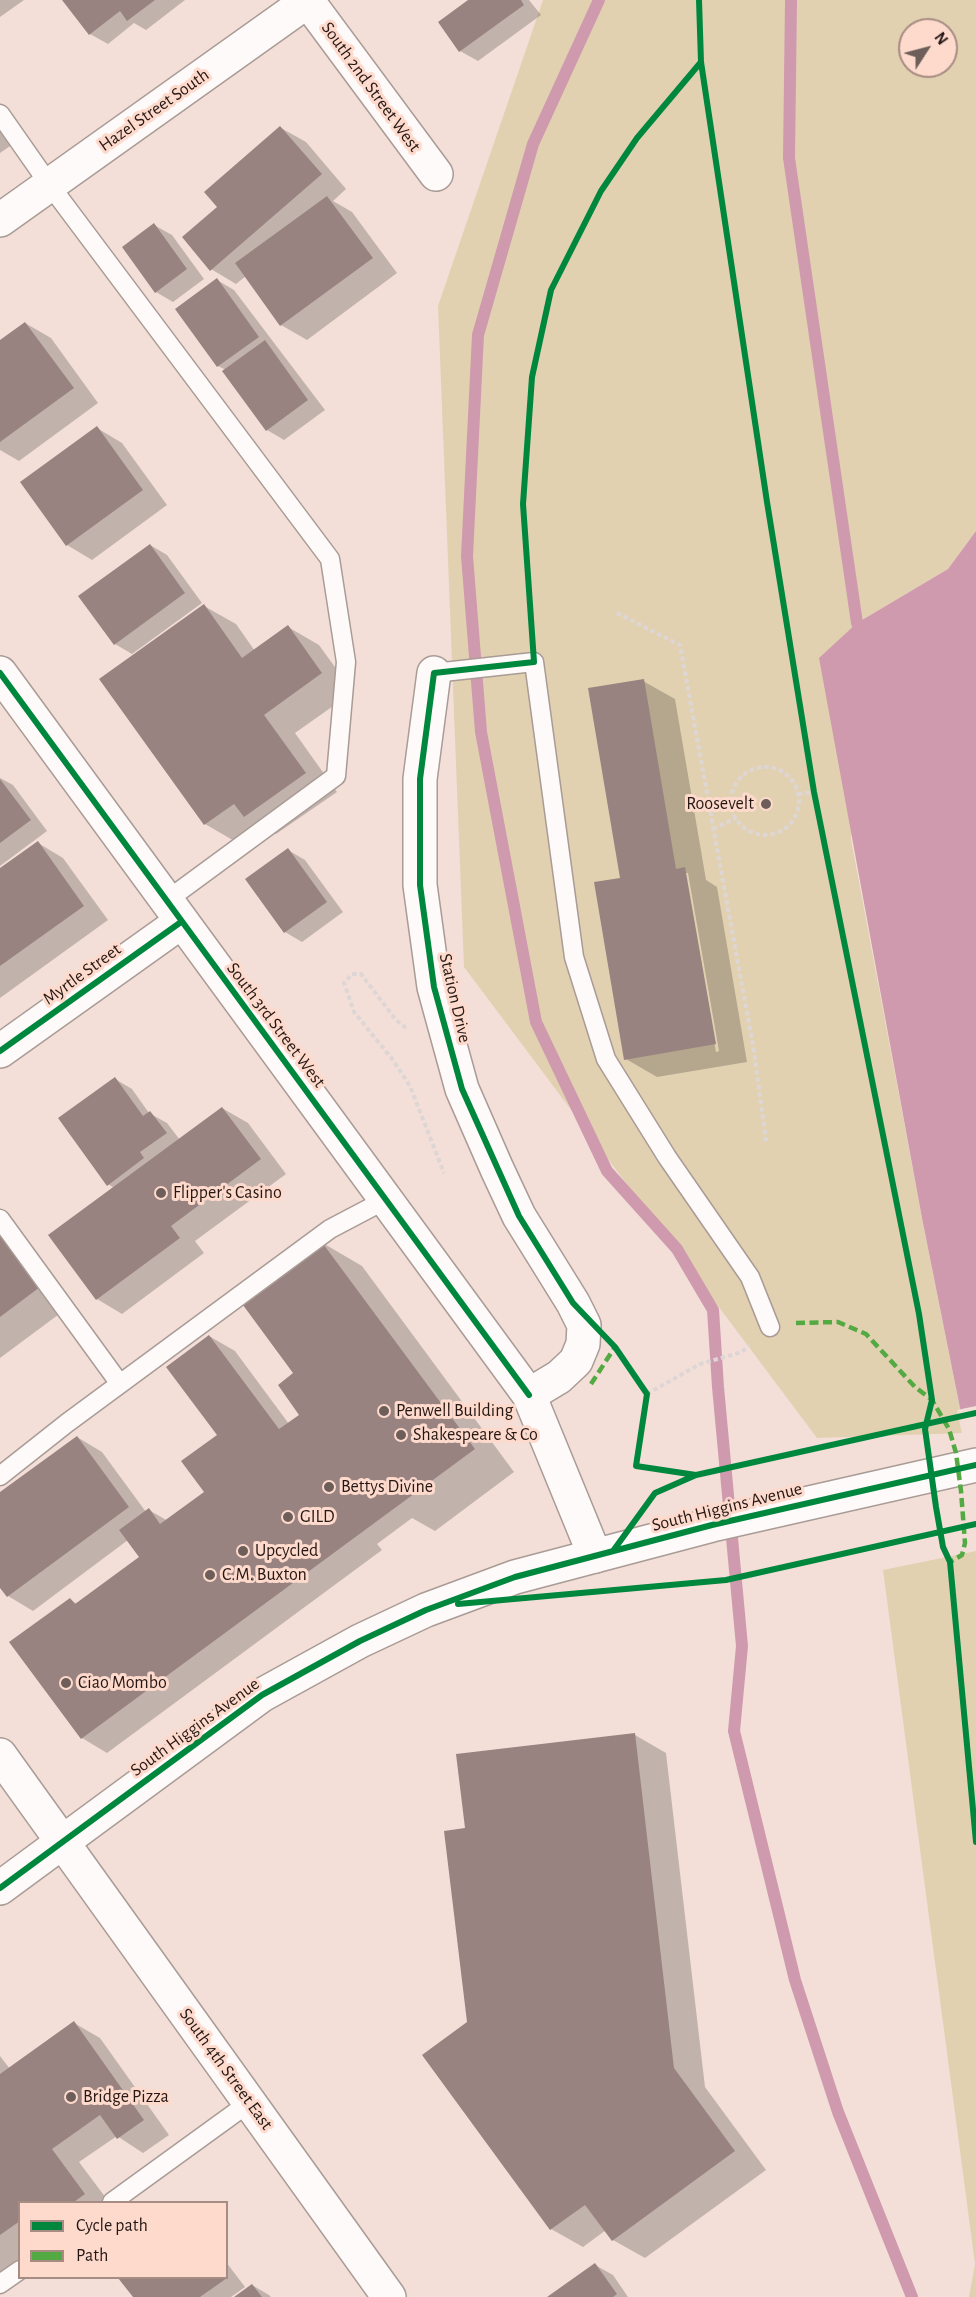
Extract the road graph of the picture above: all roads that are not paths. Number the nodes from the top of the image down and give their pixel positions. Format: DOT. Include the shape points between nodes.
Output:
graph roads {
  1 [pos="308,0"];
  2 [pos="0,114"];
  3 [pos="435,174"];
  4 [pos="50,184"];
  5 [pos="0,220"];
  6 [pos="444,672"];
  7 [pos="0,673"];
  8 [pos="173,911"];
  9 [pos="0,1051"];
  10 [pos="387,1199"];
  11 [pos="0,1219"];
  12 [pos="770,1327"];
  13 [pos="120,1384"];
  14 [pos="529,1395"];
  15 [pos="976,1465"];
  16 [pos="0,1476"];
  17 [pos="595,1556"];
  18 [pos="0,1755"];
  19 [pos="64,1842"];
  20 [pos="0,1888"];
  21 [pos="250,2102"];
  22 [pos="113,2201"];
  23 [pos="18,2271"];
  24 [pos="0,2284"];
  25 [pos="389,2297"];
  1 -- 3 [label="street, South 2nd Street West"];
  1 -- 4 [label="street, Hazel Street South"];
  2 -- 4 [label="lane"];
  4 -- 5 [label="street, Hazel Street South"];
  4 -- 8 [label="lane" via="330,559 346,662 336,776"];
  6 -- 12 [label="lane" via="534,662 574,957 606,1059 750,1278"];
  6 -- 14 [label="street, Station Drive" via="420,779 420,885 434,987 462,1089 519,1216 584,1325 583,1344 576,1361"];
  7 -- 8 [label="street, South 3rd Street West"];
  8 -- 9 [label="street, Myrtle Street"];
  8 -- 10 [label="street, South 3rd Street West"];
  10 -- 13 [label="lane" via="330,1229"];
  10 -- 14 [label="street, South 3rd Street West"];
  11 -- 13 [label="lane"];
  13 -- 16 [label="lane"];
  14 -- 17 [label="street, South 3rd Street West"];
  15 -- 17 [label="street, South Higgins Avenue"];
  17 -- 19 [label="street, South Higgins Avenue" via="515,1577 426,1610 360,1641 262,1695"];
  18 -- 19 [label="street, South 4th Street East"];
  19 -- 20 [label="street, South Higgins Avenue"];
  19 -- 21 [label="street, South 4th Street East"];
  21 -- 22 [label="lane"];
  21 -- 25 [label="street, South 4th Street East"];
  23 -- 24 [label="lane"];
}
